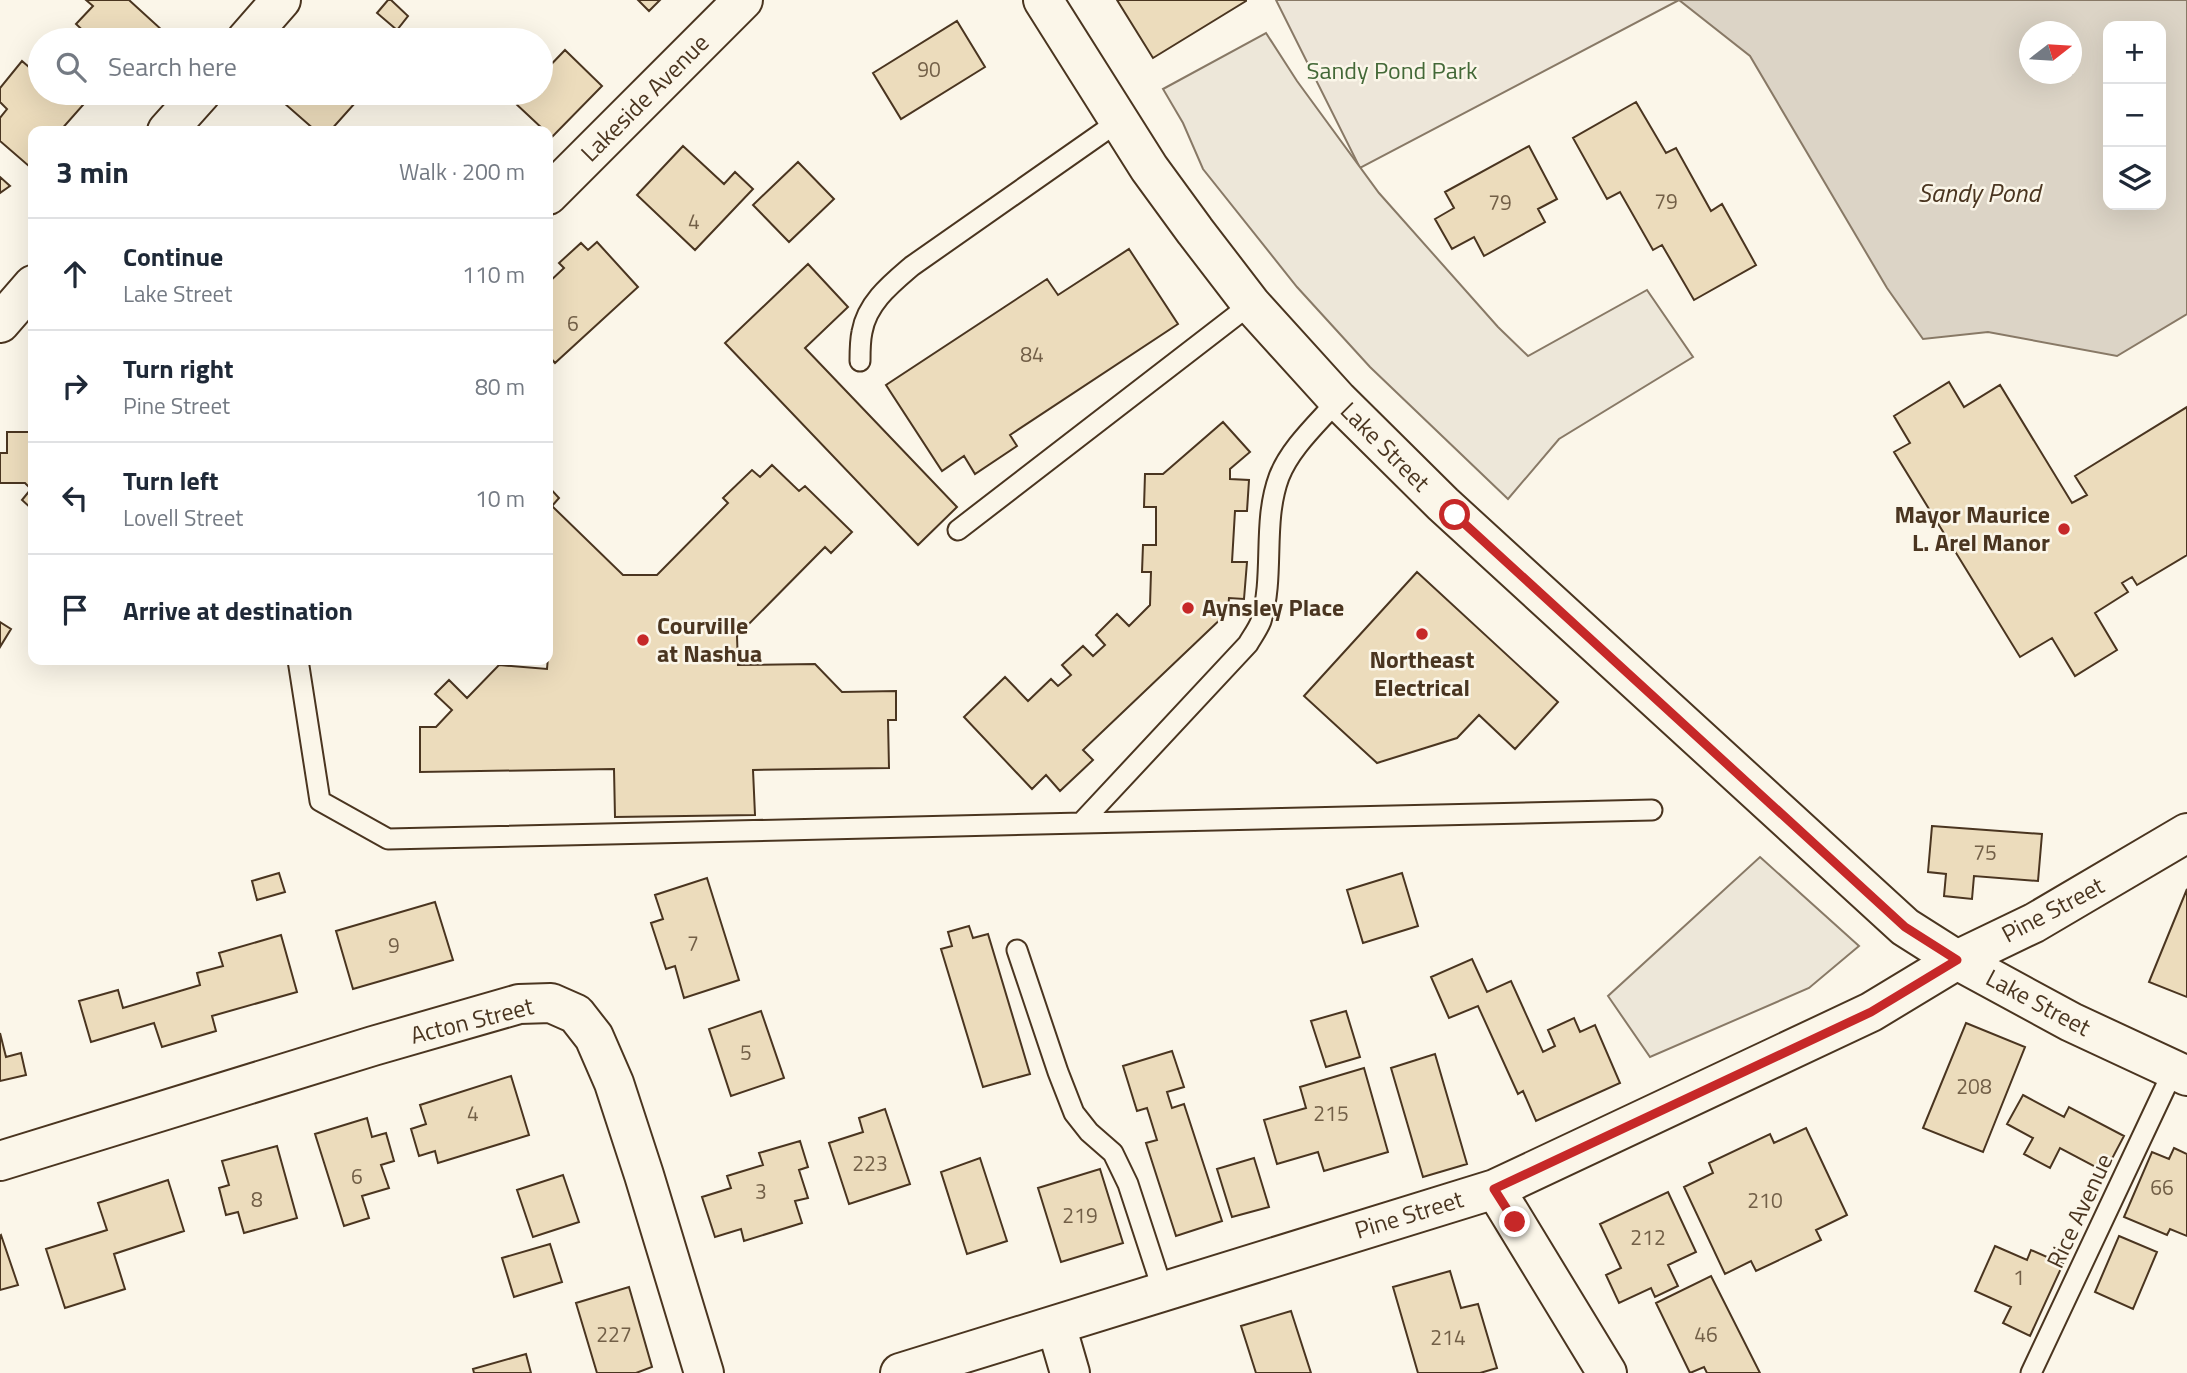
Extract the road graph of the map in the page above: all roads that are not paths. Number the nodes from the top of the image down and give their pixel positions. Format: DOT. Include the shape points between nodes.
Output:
graph roads {
  1 [pos="281,0"];
  2 [pos="743,0"];
  3 [pos="1043,0"];
  4 [pos="256,28"];
  5 [pos="190,105"];
  6 [pos="1119,121"];
  7 [pos="171,126"];
  8 [pos="553,190"];
  9 [pos="28,291"];
  10 [pos="1251,304"];
  11 [pos="0,323"];
  12 [pos="860,360"];
  13 [pos="1338,400"];
  14 [pos="958,530"];
  15 [pos="299,665"];
  16 [pos="1652,810"];
  17 [pos="1081,823"];
  18 [pos="2177,848"];
  19 [pos="1017,950"];
  20 [pos="1957,960"];
  21 [pos="2180,1072"];
  22 [pos="0,1161"];
  23 [pos="1494,1189"];
  24 [pos="1163,1291"];
  25 [pos="1056,1325"];
  26 [pos="704,1373"];
  27 [pos="900,1373"];
  28 [pos="1070,1373"];
  29 [pos="1607,1373"];
  30 [pos="2031,1373"];
  1 -- 4 [label="street"];
  2 -- 8 [label="street, Lakeside Avenue"];
  3 -- 6 [label="street, Lake Street"];
  5 -- 7 [label="street"];
  6 -- 10 [label="street, Lake Street"];
  6 -- 12 [label="lane" via="887,287 870,309 862,331"];
  9 -- 11 [label="street"];
  10 -- 13 [label="street, Lake Street"];
  10 -- 14 [label="lane"];
  13 -- 17 [label="lane" via="1290,456 1279,477 1265,601 1248,645"];
  13 -- 20 [label="street, Lake Street" via="1443,504 1895,918"];
  15 -- 17 [label="lane" via="320,801 388,839"];
  16 -- 17 [label="lane"];
  18 -- 20 [label="street, Pine Street"];
  19 -- 24 [label="lane" via="1074,1113 1113,1153 1128,1184"];
  20 -- 21 [label="street, Lake Street" via="2071,1022"];
  20 -- 23 [label="street, Pine Street" via="1871,1012"];
  21 -- 30 [label="lane, Rice Avenue"];
  22 -- 26 [label="street, Acton Street" via="519,1004 551,1003 576,1014 594,1037 614,1083"];
  23 -- 24 [label="street, Pine Street"];
  23 -- 29 [label="street"];
  24 -- 25 [label="street, Pine Street"];
  25 -- 27 [label="street, Pine Street"];
  25 -- 28 [label="street"];
}
